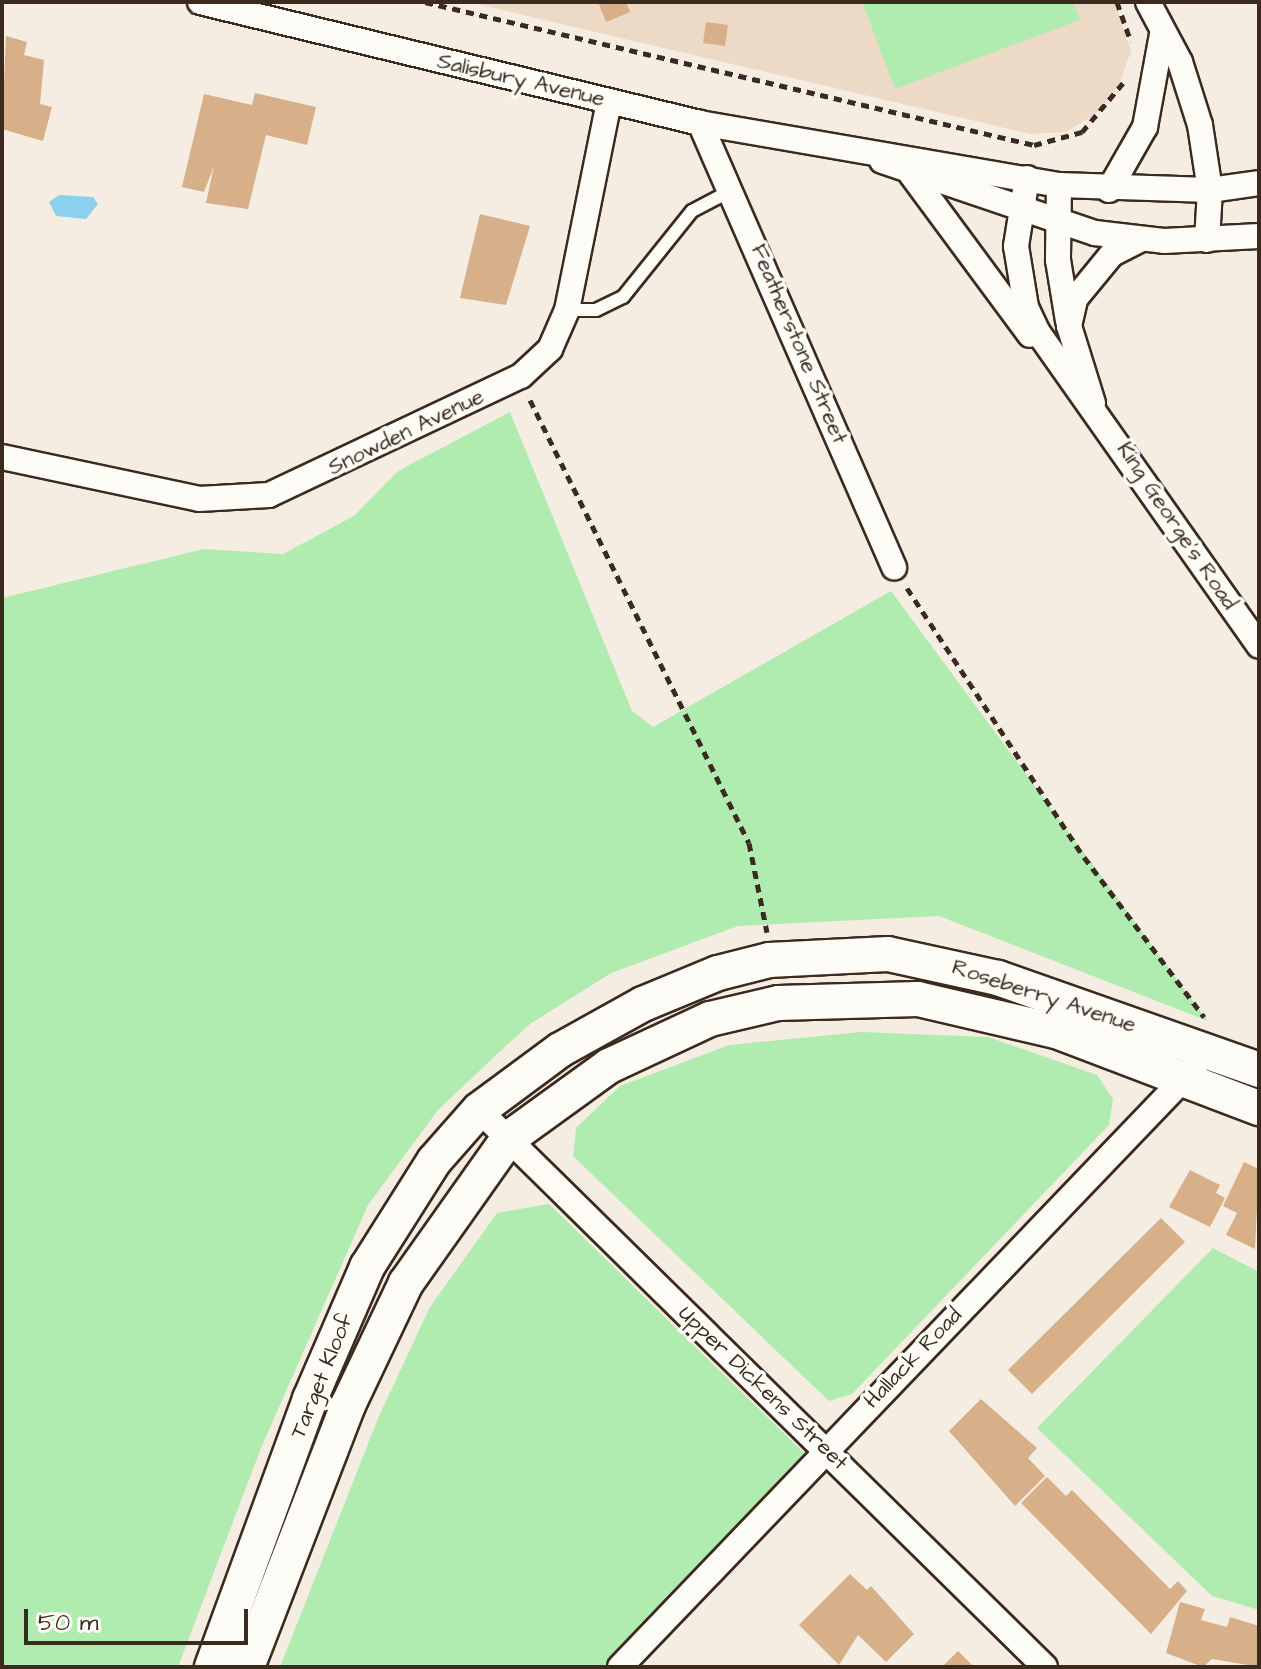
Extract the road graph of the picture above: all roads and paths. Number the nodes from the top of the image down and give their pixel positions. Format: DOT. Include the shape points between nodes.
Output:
graph roads {
  1 [pos="200,2"];
  2 [pos="425,2"];
  3 [pos="1117,2"];
  4 [pos="1148,2"];
  5 [pos="1162,34"];
  6 [pos="1131,55"];
  7 [pos="1126,78"];
  8 [pos="609,101"];
  9 [pos="700,123"];
  10 [pos="844,144"];
  11 [pos="911,174"];
  12 [pos="1027,178"];
  13 [pos="1259,183"];
  14 [pos="1059,185"];
  15 [pos="732,190"];
  16 [pos="1109,190"];
  17 [pos="1210,190"];
  18 [pos="1019,212"];
  19 [pos="1057,223"];
  20 [pos="1259,236"];
  21 [pos="1141,239"];
  22 [pos="1207,240"];
  23 [pos="567,310"];
  24 [pos="1069,326"];
  25 [pos="521,376"];
  26 [pos="1069,383"];
  27 [pos="1094,406"];
  28 [pos="2,457"];
  29 [pos="894,567"];
  30 [pos="1259,646"];
  31 [pos="769,960"];
  32 [pos="1208,1036"];
  33 [pos="1259,1070"];
  34 [pos="1185,1080"];
  35 [pos="1259,1108"];
  36 [pos="479,1110"];
  37 [pos="508,1139"];
  38 [pos="829,1451"];
  39 [pos="212,1667"];
  40 [pos="247,1667"];
  41 [pos="620,1667"];
  42 [pos="1045,1667"];
  1 -- 8 [label="street, Salisbury Avenue"];
  2 -- 7 [label="path" via="1034,145 1082,132 1106,110"];
  3 -- 6 [label="path"];
  4 -- 5 [label="street"];
  5 -- 16 [label="street" via="1145,127"];
  5 -- 17 [label="street" via="1190,90"];
  8 -- 9 [label="street, Salisbury Avenue"];
  8 -- 23 [label="street, Snowden Avenue"];
  9 -- 10 [label="street, Salisbury Avenue"];
  9 -- 15 [label="street, Featherstone Street"];
  10 -- 11 [label="street, Salisbury Avenue"];
  10 -- 12 [label="street, Salisbury Avenue"];
  11 -- 18 [label="street, Salisbury Avenue"];
  11 -- 26 [label="street, King George's Road" via="989,285"];
  12 -- 14 [label="street, Salisbury Avenue"];
  12 -- 18 [label="street, King George's Road"];
  13 -- 17 [label="street, Salisbury Avenue"];
  14 -- 16 [label="street, Salisbury Avenue"];
  14 -- 19 [label="street, King George's Road"];
  15 -- 23 [label="lane" via="692,211 623,297 596,310"];
  15 -- 29 [label="street, Featherstone Street"];
  16 -- 17 [label="street, Salisbury Avenue"];
  17 -- 22 [label="street"];
  18 -- 19 [label="street, Salisbury Avenue"];
  18 -- 26 [label="street, King George's Road" via="1016,246 1026,307"];
  19 -- 21 [label="street, Salisbury Avenue"];
  19 -- 24 [label="street, King George's Road"];
  20 -- 22 [label="street, Salisbury Avenue"];
  21 -- 22 [label="street, Salisbury Avenue"];
  21 -- 24 [label="street" via="1112,254 1089,276"];
  23 -- 25 [label="street, Snowden Avenue" via="550,349"];
  24 -- 27 [label="street, King George's Road"];
  25 -- 28 [label="street, Snowden Avenue" via="294,486 236,500 140,489"];
  25 -- 31 [label="path" via="570,490 749,843 765,901"];
  26 -- 27 [label="street, King George's Road"];
  27 -- 30 [label="street, King George's Road"];
  29 -- 32 [label="path"];
  31 -- 32 [label="main road, Roseberry Avenue" via="888,954 943,963"];
  31 -- 36 [label="main road, Roseberry Avenue" via="643,1004 560,1050"];
  32 -- 33 [label="main road, Roseberry Avenue"];
  32 -- 34 [label="street, Hallack Road"];
  34 -- 35 [label="main road, Roseberry Avenue"];
  34 -- 37 [label="main road, Roseberry Avenue" via="1056,1031 971,1008 861,996 778,1003 665,1036 609,1066"];
  34 -- 38 [label="street, Hallack Road"];
  36 -- 37 [label="street, Upper Dickens Street"];
  36 -- 39 [label="main road, Target Kloof" via="434,1161 367,1267 310,1399"];
  37 -- 38 [label="street, Upper Dickens Street"];
  37 -- 40 [label="main road, Target Kloof" via="471,1182 406,1283 348,1405"];
  38 -- 41 [label="street, Hallack Road"];
  38 -- 42 [label="street, Upper Dickens Street"];
}
